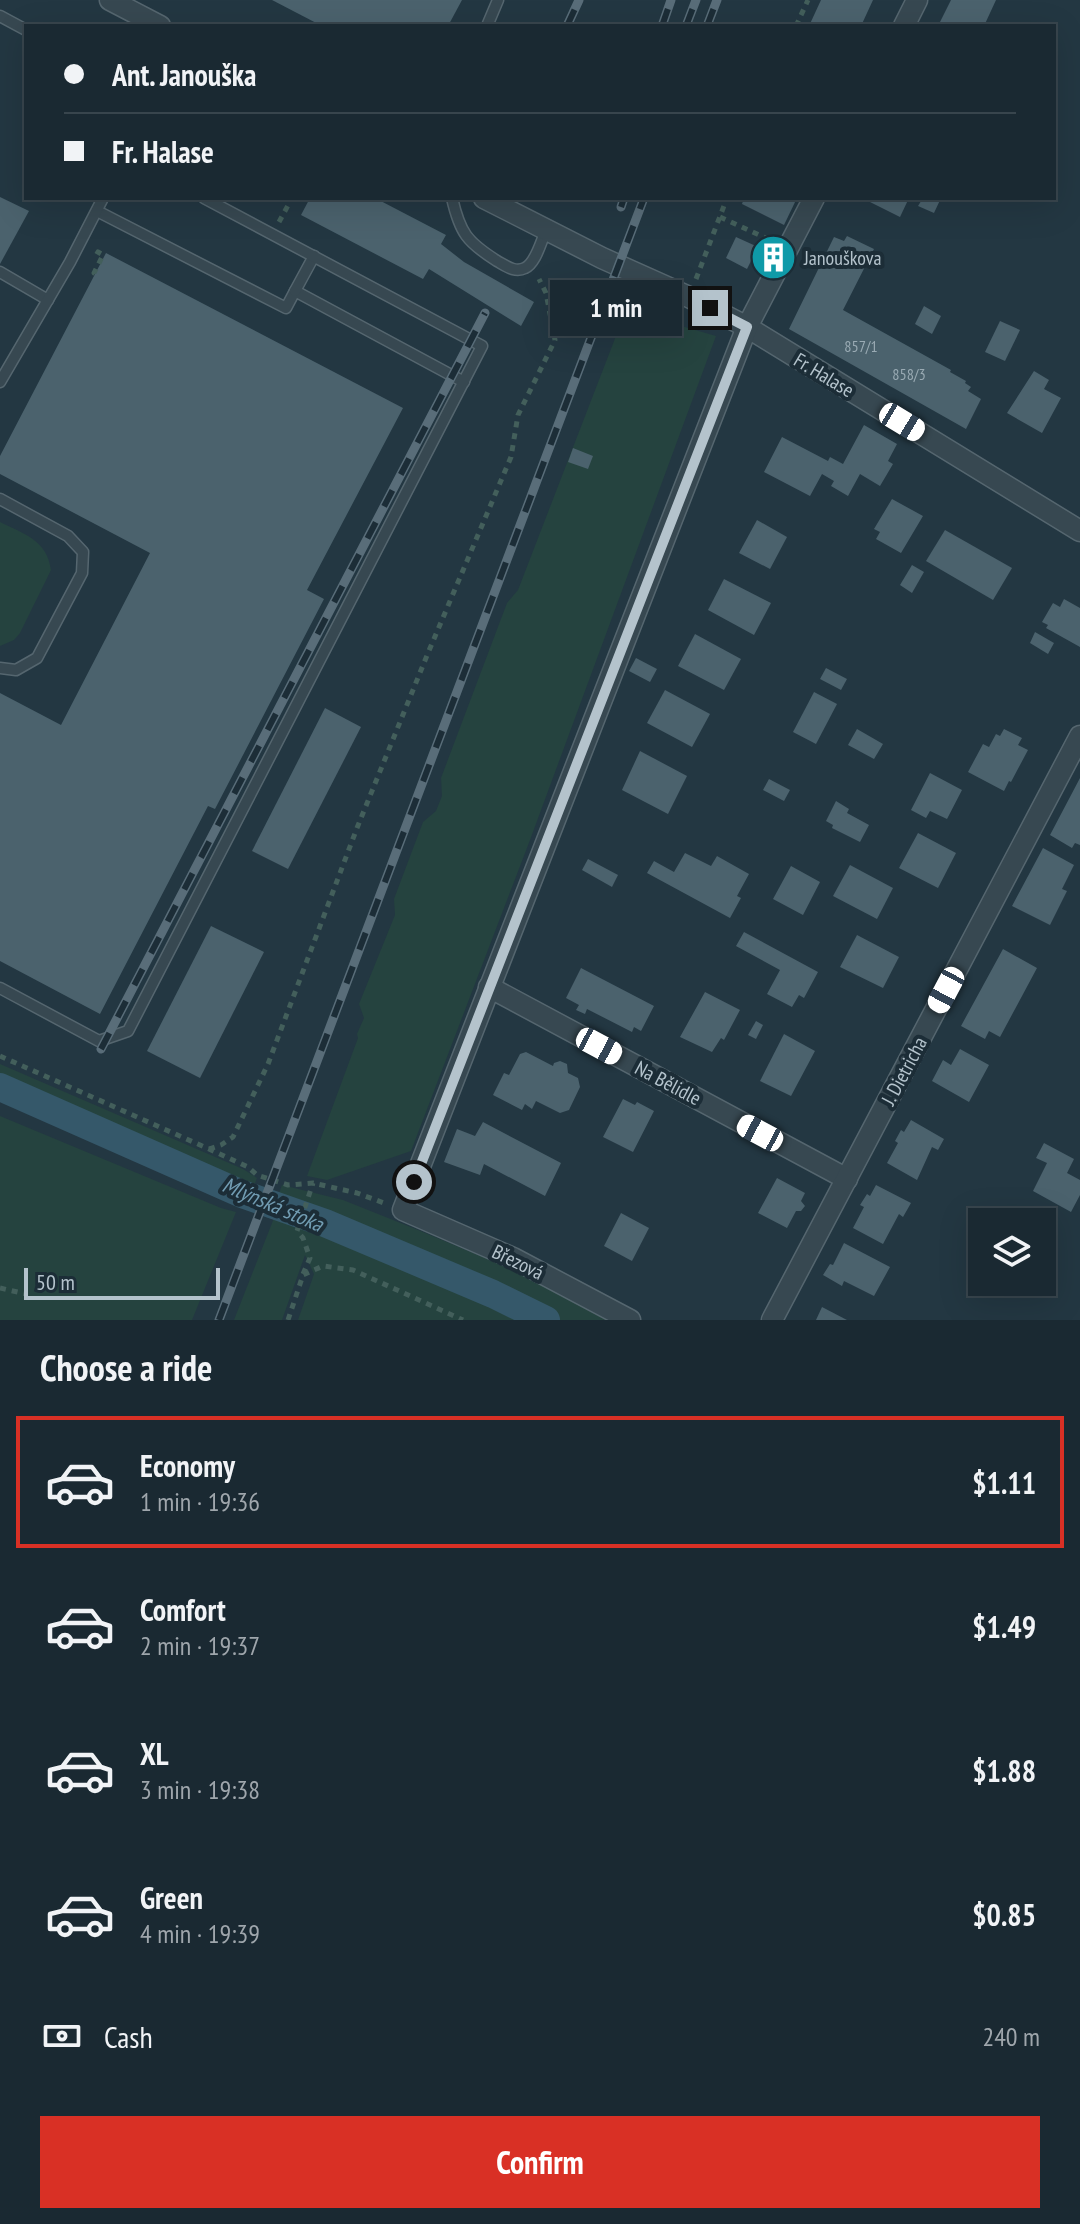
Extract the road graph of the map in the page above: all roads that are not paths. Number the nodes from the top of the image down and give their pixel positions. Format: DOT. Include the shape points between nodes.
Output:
graph roads {
  1 [pos="110,0"];
  2 [pos="498,0"];
  3 [pos="917,0"];
  4 [pos="0,16"];
  5 [pos="156,24"];
  6 [pos="488,24"];
  7 [pos="905,24"];
  8 [pos="24,29"];
  9 [pos="102,200"];
  10 [pos="208,200"];
  11 [pos="452,200"];
  12 [pos="488,200"];
  13 [pos="813,200"];
  14 [pos="97,211"];
  15 [pos="546,231"];
  16 [pos="314,256"];
  17 [pos="0,272"];
  18 [pos="295,291"];
  19 [pos="48,300"];
  20 [pos="747,327"];
  21 [pos="0,382"];
  22 [pos="464,382"];
  23 [pos="0,499"];
  24 [pos="1080,531"];
  25 [pos="0,668"];
  26 [pos="1080,736"];
  27 [pos="489,987"];
  28 [pos="0,988"];
  29 [pos="847,1179"];
  30 [pos="630,1320"];
  31 [pos="772,1320"];
  1 -- 5 [label="street"];
  2 -- 6 [label="lane"];
  3 -- 7 [label="street"];
  4 -- 8 [label="lane"];
  9 -- 14 [label="lane"];
  10 -- 16 [label="lane"];
  11 -- 15 [label="lane" via="457,220 474,247 511,270 531,264"];
  12 -- 15 [label="street, Fr. Halase"];
  13 -- 20 [label="street"];
  14 -- 18 [label="lane" via="286,308"];
  14 -- 19 [label="lane"];
  15 -- 20 [label="street, Fr. Halase"];
  16 -- 18 [label="lane"];
  16 -- 22 [label="lane" via="482,346"];
  17 -- 19 [label="lane"];
  18 -- 22 [label="lane"];
  19 -- 21 [label="lane"];
  20 -- 24 [label="street, Fr. Halase"];
  20 -- 27 [label="street"];
  22 -- 28 [label="lane" via="128,1031 99,1041"];
  23 -- 25 [label="lane" via="68,536 83,552 82,573 37,658 16,670"];
  26 -- 29 [label="street, J. Dietricha"];
  27 -- 29 [label="street, Na Bělidle"];
  27 -- 30 [label="street, Březová" via="403,1210 513,1258"];
  29 -- 31 [label="street, J. Dietricha"];
}
